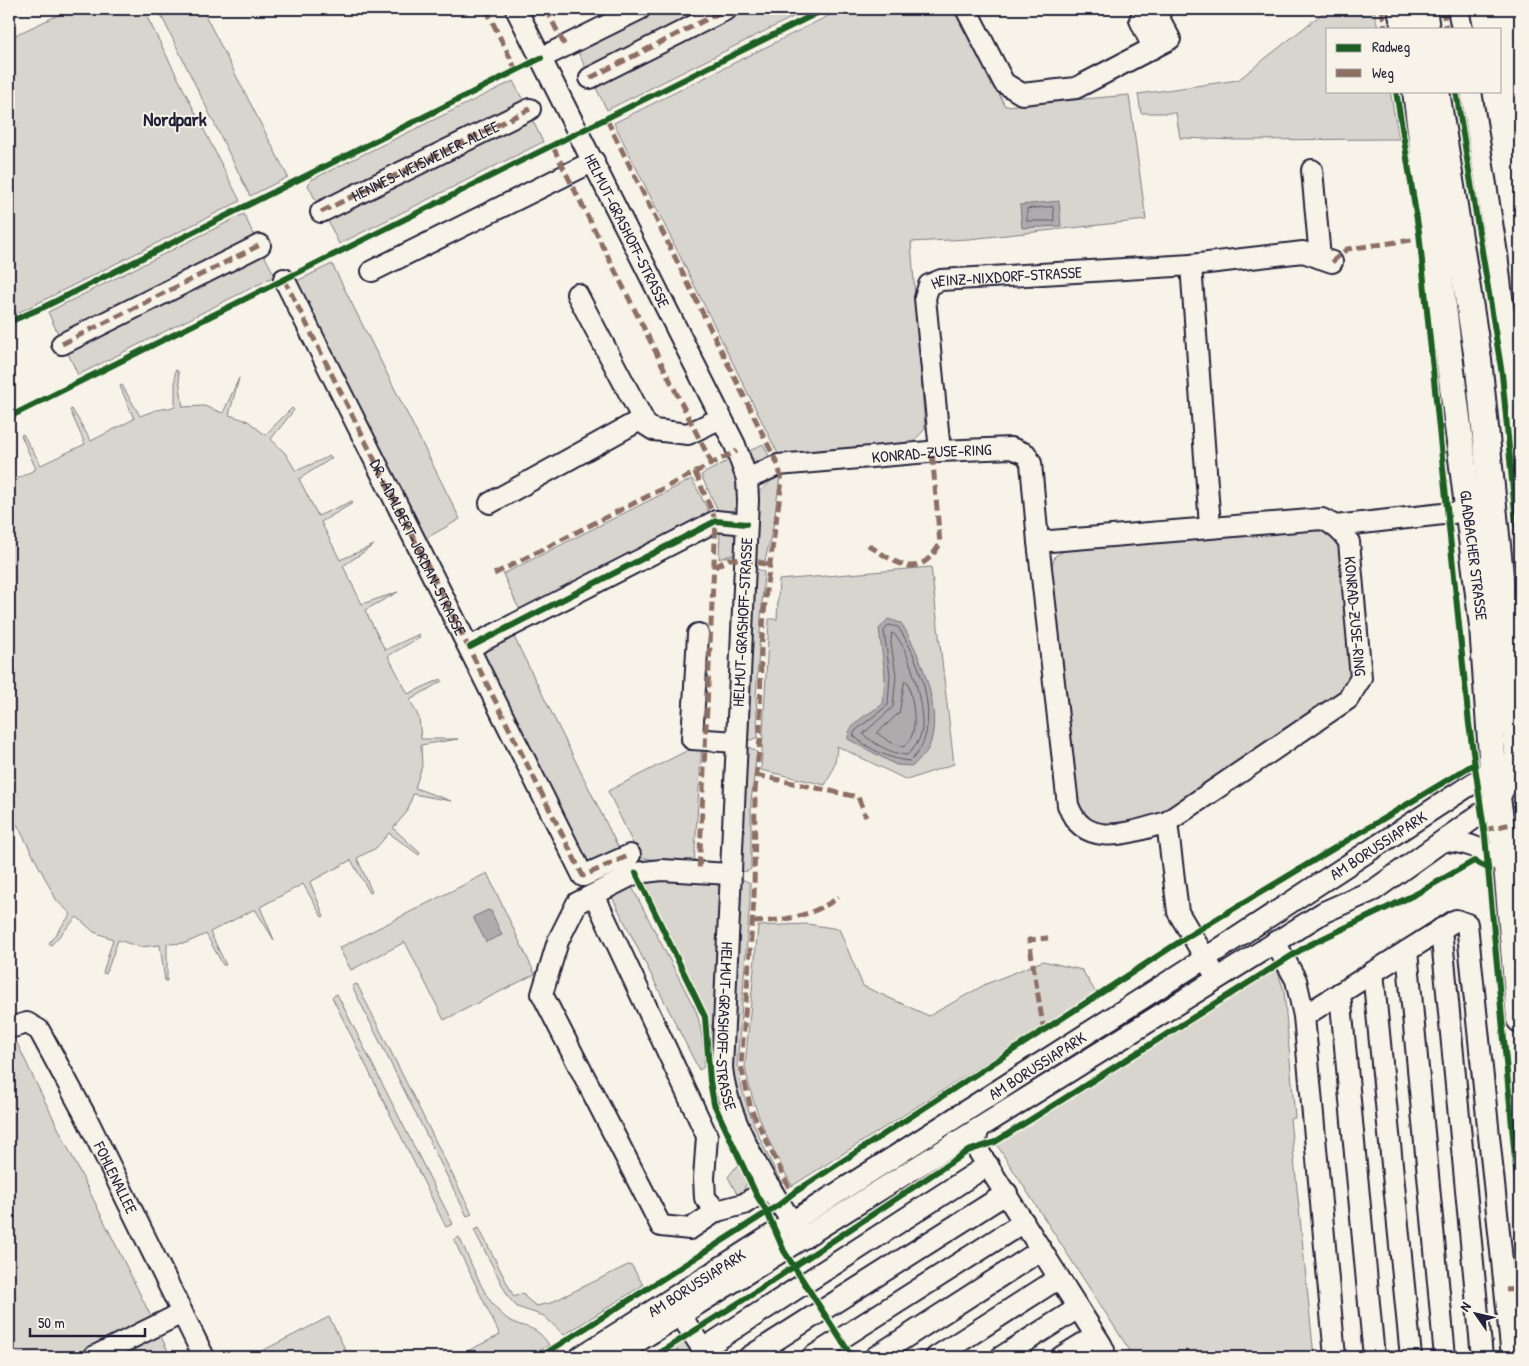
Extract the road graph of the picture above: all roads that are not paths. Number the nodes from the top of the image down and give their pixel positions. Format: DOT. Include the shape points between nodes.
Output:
graph roads {
  1 [pos="516,9"];
  2 [pos="640,9"];
  3 [pos="727,9"];
  4 [pos="966,9"];
  5 [pos="1401,9"];
  6 [pos="1423,9"];
  7 [pos="1458,9"];
  8 [pos="1147,15"];
  9 [pos="1405,28"];
  10 [pos="1426,28"];
  11 [pos="1462,28"];
  12 [pos="541,58"];
  13 [pos="590,78"];
  14 [pos="1416,92"];
  15 [pos="1436,92"];
  16 [pos="1471,92"];
  17 [pos="530,109"];
  18 [pos="594,161"];
  19 [pos="1312,170"];
  20 [pos="321,212"];
  21 [pos="260,245"];
  22 [pos="1191,265"];
  23 [pos="372,271"];
  24 [pos="284,279"];
  25 [pos="577,294"];
  26 [pos="62,344"];
  27 [pos="721,418"];
  28 [pos="642,419"];
  29 [pos="940,451"];
  30 [pos="1520,452"];
  31 [pos="747,479"];
  32 [pos="490,503"];
  33 [pos="1470,511"];
  34 [pos="746,524"];
  35 [pos="1210,526"];
  36 [pos="1335,526"];
  37 [pos="1038,542"];
  38 [pos="698,634"];
  39 [pos="470,647"];
  40 [pos="736,742"];
  41 [pos="1520,763"];
  42 [pos="1493,770"];
  43 [pos="1496,802"];
  44 [pos="1167,822"];
  45 [pos="1445,841"];
  46 [pos="630,855"];
  47 [pos="1507,867"];
  48 [pos="730,874"];
  49 [pos="594,895"];
  50 [pos="1441,929"];
  51 [pos="1275,942"];
  52 [pos="1407,950"];
  53 [pos="1204,958"];
  54 [pos="1373,972"];
  55 [pos="1217,978"];
  56 [pos="1340,993"];
  57 [pos="1304,1016"];
  58 [pos="1520,1019"];
  59 [pos="9,1028"];
  60 [pos="979,1128"];
  61 [pos="988,1165"];
  62 [pos="770,1187"];
  63 [pos="1007,1193"];
  64 [pos="717,1211"];
  65 [pos="792,1222"];
  66 [pos="1024,1222"];
  67 [pos="804,1238"];
  68 [pos="1041,1250"];
  69 [pos="1059,1278"];
  70 [pos="1078,1308"];
  71 [pos="182,1313"];
  72 [pos="681,1316"];
  73 [pos="1095,1336"];
  74 [pos="706,1353"];
  75 [pos="93,1357"];
  76 [pos="204,1357"];
  77 [pos="580,1357"];
  78 [pos="613,1357"];
  79 [pos="749,1357"];
  80 [pos="812,1357"];
  81 [pos="874,1357"];
  82 [pos="936,1357"];
  83 [pos="1001,1357"];
  84 [pos="1062,1357"];
  85 [pos="1102,1357"];
  86 [pos="1335,1357"];
  87 [pos="1374,1357"];
  88 [pos="1411,1357"];
  89 [pos="1446,1357"];
  90 [pos="1482,1357"];
  91 [pos="1512,1357"];
  1 -- 12 [label="street, HELMUT-GRASHOFF-STRASSE"];
  2 -- 12 [label="street"];
  3 -- 13 [label="street"];
  4 -- 8 [label="street" via="1004,83 1022,94 1076,88 1161,44"];
  5 -- 9 [label="main road"];
  6 -- 10 [label="main road"];
  7 -- 11 [label="street"];
  12 -- 18 [label="street, HELMUT-GRASHOFF-STRASSE"];
  14 -- 33 [label="main road, GLADBACHER STRASSE"];
  15 -- 41 [label="main road, GLADBACHER STRASSE" via="1478,359"];
  16 -- 30 [label="street" via="1497,254"];
  17 -- 20 [label="street, HENNES-WEISWEILER-ALLEE"];
  18 -- 23 [label="street"];
  18 -- 27 [label="street, HELMUT-GRASHOFF-STRASSE"];
  19 -- 22 [label="street, HEINZ-NIXDORF-STRASSE" via="1326,260 1303,252"];
  21 -- 26 [label="street"];
  22 -- 29 [label="street, HEINZ-NIXDORF-STRASSE" via="941,280 929,285 926,298"];
  22 -- 35 [label="street"];
  24 -- 39 [label="street, DR.-ADALBERT-JORDAN-STRASSE"];
  25 -- 28 [label="street"];
  27 -- 28 [label="street" via="688,434 654,430"];
  27 -- 31 [label="street, HELMUT-GRASHOFF-STRASSE"];
  28 -- 32 [label="street"];
  29 -- 31 [label="street, KONRAD-ZUSE-RING" via="778,465"];
  29 -- 37 [label="street, KONRAD-ZUSE-RING" via="1011,448 1026,454 1031,463"];
  31 -- 34 [label="street, HELMUT-GRASHOFF-STRASSE"];
  33 -- 36 [label="street"];
  33 -- 42 [label="main road, GLADBACHER STRASSE" via="1483,626"];
  34 -- 39 [label="street" via="716,521"];
  34 -- 40 [label="street, HELMUT-GRASHOFF-STRASSE"];
  35 -- 36 [label="street" via="1322,519"];
  35 -- 37 [label="street"];
  36 -- 44 [label="street, KONRAD-ZUSE-RING" via="1349,542 1361,678 1348,700"];
  37 -- 44 [label="street, KONRAD-ZUSE-RING" via="1071,814 1080,826 1100,835 1129,833"];
  38 -- 40 [label="street" via="692,739"];
  39 -- 46 [label="street, DR.-ADALBERT-JORDAN-STRASSE" via="584,876"];
  40 -- 48 [label="street, HELMUT-GRASHOFF-STRASSE"];
  41 -- 42 [label="street, AM BORUSSIAPARK"];
  41 -- 43 [label="street"];
  42 -- 43 [label="main road, GLADBACHER STRASSE"];
  42 -- 53 [label="street, AM BORUSSIAPARK"];
  43 -- 45 [label="street, AM BORUSSIAPARK"];
  43 -- 47 [label="main road, GLADBACHER STRASSE"];
  44 -- 53 [label="street" via="1178,912"];
  45 -- 47 [label="street" via="1477,847"];
  45 -- 51 [label="street, AM BORUSSIAPARK" via="1374,890 1324,912"];
  47 -- 58 [label="main road, GLADBACHER STRASSE"];
  48 -- 49 [label="street" via="662,870 636,874"];
  48 -- 62 [label="street, HELMUT-GRASHOFF-STRASSE" via="722,1055 724,1082 732,1111"];
  49 -- 64 [label="street" via="707,1136 705,1198"];
  49 -- 64 [label="street" via="577,903 558,941 542,994 660,1226 690,1229"];
  50 -- 52 [label="street"];
  50 -- 90 [label="street"];
  50 -- 91 [label="street" via="1456,920 1467,924"];
  51 -- 55 [label="street, AM BORUSSIAPARK"];
  51 -- 57 [label="street" via="1296,980"];
  52 -- 54 [label="street"];
  52 -- 89 [label="street"];
  53 -- 55 [label="street"];
  53 -- 65 [label="street, AM BORUSSIAPARK"];
  54 -- 56 [label="street"];
  54 -- 88 [label="street"];
  55 -- 60 [label="street, AM BORUSSIAPARK"];
  56 -- 57 [label="street"];
  56 -- 87 [label="street"];
  57 -- 86 [label="street"];
  59 -- 71 [label="street, FOHLENALLEE" via="36,1024 85,1115"];
  60 -- 61 [label="street" via="975,1142"];
  60 -- 67 [label="street, AM BORUSSIAPARK"];
  61 -- 63 [label="street"];
  61 -- 74 [label="street"];
  62 -- 64 [label="street" via="744,1204"];
  62 -- 65 [label="street, HELMUT-GRASHOFF-STRASSE"];
  63 -- 66 [label="street"];
  63 -- 79 [label="street"];
  65 -- 67 [label="street, HELMUT-GRASHOFF-STRASSE"];
  65 -- 77 [label="street, AM BORUSSIAPARK"];
  66 -- 68 [label="street"];
  66 -- 80 [label="street"];
  67 -- 72 [label="street, AM BORUSSIAPARK"];
  68 -- 69 [label="street"];
  68 -- 81 [label="street"];
  69 -- 70 [label="street"];
  69 -- 82 [label="street"];
  70 -- 73 [label="street"];
  70 -- 83 [label="street"];
  71 -- 75 [label="street"];
  71 -- 76 [label="street, FOHLENALLEE"];
  72 -- 74 [label="street"];
  72 -- 78 [label="street, AM BORUSSIAPARK"];
  73 -- 84 [label="street"];
  73 -- 85 [label="street" via="1104,1350"];
}
